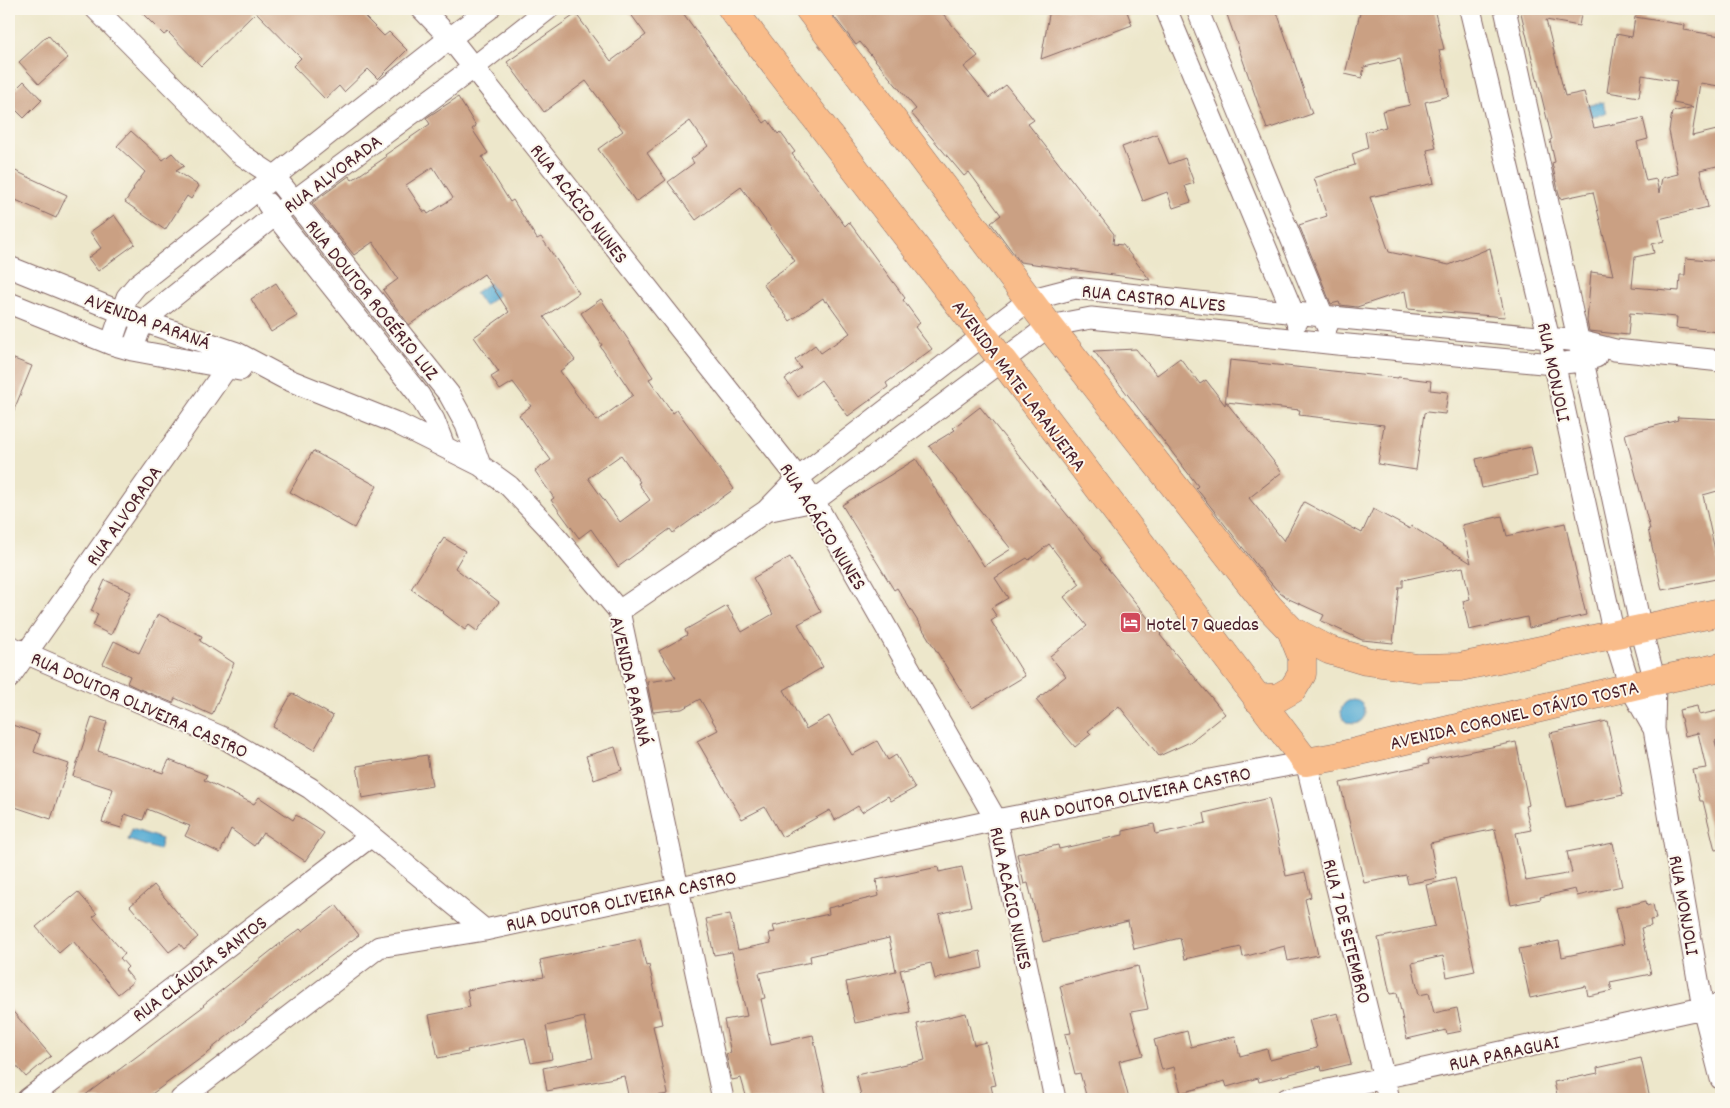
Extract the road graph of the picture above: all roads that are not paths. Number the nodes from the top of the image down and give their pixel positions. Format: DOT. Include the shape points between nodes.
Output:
graph roads {
  1 [pos="96,9"];
  2 [pos="422,9"];
  3 [pos="489,9"];
  4 [pos="548,9"];
  5 [pos="732,9"];
  6 [pos="809,9"];
  7 [pos="1166,9"];
  8 [pos="1197,9"];
  9 [pos="1470,9"];
  10 [pos="1505,9"];
  11 [pos="450,38"];
  12 [pos="473,68"];
  13 [pos="1238,108"];
  14 [pos="1211,117"];
  15 [pos="239,153"];
  16 [pos="1538,157"];
  17 [pos="1507,163"];
  18 [pos="275,177"];
  19 [pos="258,190"];
  20 [pos="295,201"];
  21 [pos="275,216"];
  22 [pos="9,267"];
  23 [pos="1029,300"];
  24 [pos="9,303"];
  25 [pos="1293,312"];
  26 [pos="122,313"];
  27 [pos="1322,316"];
  28 [pos="143,321"];
  29 [pos="1048,326"];
  30 [pos="1438,328"];
  31 [pos="983,336"];
  32 [pos="1549,339"];
  33 [pos="1306,341"];
  34 [pos="111,344"];
  35 [pos="1337,344"];
  36 [pos="132,350"];
  37 [pos="1581,351"];
  38 [pos="1437,353"];
  39 [pos="232,360"];
  40 [pos="1002,360"];
  41 [pos="1721,361"];
  42 [pos="1553,364"];
  43 [pos="444,446"];
  44 [pos="480,465"];
  45 [pos="798,478"];
  46 [pos="814,501"];
  47 [pos="766,511"];
  48 [pos="619,611"];
  49 [pos="1721,612"];
  50 [pos="1641,629"];
  51 [pos="1291,630"];
  52 [pos="1614,635"];
  53 [pos="17,649"];
  54 [pos="1721,667"];
  55 [pos="9,678"];
  56 [pos="1643,684"];
  57 [pos="1257,699"];
  58 [pos="1306,762"];
  59 [pos="996,820"];
  60 [pos="371,836"];
  61 [pos="677,888"];
  62 [pos="485,930"];
  63 [pos="1712,1006"];
  64 [pos="1384,1079"];
  65 [pos="1721,1079"];
  66 [pos="28,1099"];
  67 [pos="181,1099"];
  68 [pos="723,1099"];
  69 [pos="1055,1099"];
  70 [pos="1287,1099"];
  71 [pos="1389,1099"];
  1 -- 15 [label="street, RUA DOUTOR ROGÉRIO LUZ"];
  2 -- 11 [label="street, RUA ACÁCIO NUNES"];
  3 -- 11 [label="street, RUA ALVORADA"];
  4 -- 12 [label="street, RUA ALVORADA"];
  5 -- 31 [label="main road, AVENIDA MATE LARANJEIRA"];
  6 -- 23 [label="main road"];
  7 -- 14 [label="street"];
  8 -- 13 [label="street"];
  9 -- 17 [label="street, RUA MONJOLI"];
  10 -- 16 [label="street, RUA MONJOLI"];
  11 -- 12 [label="street, RUA ACÁCIO NUNES"];
  11 -- 18 [label="street, RUA ALVORADA"];
  12 -- 20 [label="street, RUA ALVORADA"];
  12 -- 45 [label="street, RUA ACÁCIO NUNES"];
  13 -- 14 [label="street"];
  13 -- 27 [label="street"];
  14 -- 25 [label="street"];
  15 -- 18 [label="street, RUA DOUTOR ROGÉRIO LUZ"];
  15 -- 19 [label="street, RUA DOUTOR ROGÉRIO LUZ"];
  16 -- 17 [label="street"];
  16 -- 37 [label="street, RUA MONJOLI"];
  17 -- 32 [label="street, RUA MONJOLI"];
  18 -- 19 [label="street, RUA ALVORADA"];
  18 -- 20 [label="street, RUA DOUTOR ROGÉRIO LUZ"];
  19 -- 21 [label="street, RUA DOUTOR ROGÉRIO LUZ"];
  19 -- 26 [label="street, RUA ALVORADA" via="137,284 127,297"];
  20 -- 21 [label="street, RUA ALVORADA"];
  20 -- 44 [label="street, RUA DOUTOR ROGÉRIO LUZ" via="449,394 466,425"];
  21 -- 28 [label="street, RUA ALVORADA"];
  21 -- 43 [label="street, RUA DOUTOR ROGÉRIO LUZ" via="419,395"];
  22 -- 26 [label="street, AVENIDA PARANÁ"];
  23 -- 25 [label="street, RUA CASTRO ALVES" via="1075,288"];
  23 -- 29 [label="main road"];
  23 -- 31 [label="street, RUA CASTRO ALVES"];
  24 -- 34 [label="street, AVENIDA PARANÁ"];
  25 -- 27 [label="street, RUA CASTRO ALVES"];
  25 -- 33 [label="street"];
  26 -- 28 [label="street, AVENIDA PARANÁ"];
  26 -- 34 [label="street, RUA ALVORADA"];
  27 -- 30 [label="street, RUA CASTRO ALVES"];
  27 -- 35 [label="street"];
  28 -- 36 [label="street"];
  28 -- 39 [label="street, AVENIDA PARANÁ"];
  29 -- 33 [label="street, RUA CASTRO ALVES" via="1090,318"];
  29 -- 40 [label="street, RUA CASTRO ALVES"];
  29 -- 51 [label="main road" via="1269,607"];
  30 -- 32 [label="street, RUA CASTRO ALVES"];
  30 -- 38 [label="street"];
  31 -- 40 [label="main road, AVENIDA MATE LARANJEIRA"];
  31 -- 45 [label="street, RUA CASTRO ALVES"];
  32 -- 37 [label="street, RUA CASTRO ALVES"];
  32 -- 42 [label="street, RUA MONJOLI"];
  33 -- 35 [label="street, RUA CASTRO ALVES"];
  34 -- 36 [label="street, AVENIDA PARANÁ"];
  35 -- 38 [label="street, RUA CASTRO ALVES"];
  36 -- 39 [label="street, AVENIDA PARANÁ"];
  37 -- 41 [label="street, RUA CASTRO ALVES" via="1615,350"];
  37 -- 42 [label="street, RUA CASTRO ALVES"];
  37 -- 50 [label="street, RUA MONJOLI"];
  38 -- 42 [label="street, RUA CASTRO ALVES"];
  39 -- 43 [label="street, AVENIDA PARANÁ" via="394,422"];
  39 -- 53 [label="street, RUA ALVORADA"];
  40 -- 46 [label="street, RUA CASTRO ALVES"];
  40 -- 57 [label="main road, AVENIDA MATE LARANJEIRA"];
  42 -- 52 [label="street, RUA MONJOLI"];
  43 -- 44 [label="street, AVENIDA PARANÁ"];
  44 -- 48 [label="street, AVENIDA PARANÁ" via="509,486"];
  45 -- 46 [label="street, RUA ACÁCIO NUNES"];
  45 -- 47 [label="street, RUA CASTRO ALVES"];
  46 -- 47 [label="street, RUA CASTRO ALVES"];
  46 -- 59 [label="street, RUA ACÁCIO NUNES"];
  47 -- 48 [label="street, RUA CASTRO ALVES"];
  48 -- 61 [label="street, AVENIDA PARANÁ"];
  49 -- 50 [label="main road"];
  50 -- 52 [label="main road"];
  50 -- 56 [label="street, RUA MONJOLI"];
  51 -- 52 [label="main road" via="1329,650 1418,668 1460,667"];
  51 -- 57 [label="main road" via="1302,657 1302,674 1292,689 1279,697"];
  52 -- 56 [label="street, RUA MONJOLI"];
  53 -- 55 [label="street, RUA ALVORADA"];
  53 -- 60 [label="street, RUA DOUTOR OLIVEIRA CASTRO" via="226,739 310,788"];
  54 -- 56 [label="main road, AVENIDA CORONEL OTÁVIO TOSTA"];
  56 -- 58 [label="main road, AVENIDA CORONEL OTÁVIO TOSTA"];
  56 -- 63 [label="street, RUA MONJOLI"];
  57 -- 58 [label="main road, AVENIDA MATE LARANJEIRA"];
  58 -- 59 [label="street, RUA DOUTOR OLIVEIRA CASTRO"];
  58 -- 64 [label="street, RUA 7 DE SETEMBRO"];
  59 -- 61 [label="street, RUA DOUTOR OLIVEIRA CASTRO"];
  59 -- 69 [label="street, RUA ACÁCIO NUNES"];
  60 -- 62 [label="street, RUA DOUTOR OLIVEIRA CASTRO"];
  60 -- 66 [label="street, RUA CLÁUDIA SANTOS"];
  61 -- 62 [label="street, RUA DOUTOR OLIVEIRA CASTRO"];
  61 -- 68 [label="street, AVENIDA PARANÁ"];
  62 -- 67 [label="street" via="379,947"];
  63 -- 64 [label="street, RUA PARAGUAI"];
  63 -- 65 [label="street, RUA MONJOLI"];
  64 -- 70 [label="street, RUA PARAGUAI"];
  64 -- 71 [label="street, RUA 7 DE SETEMBRO"];
}
